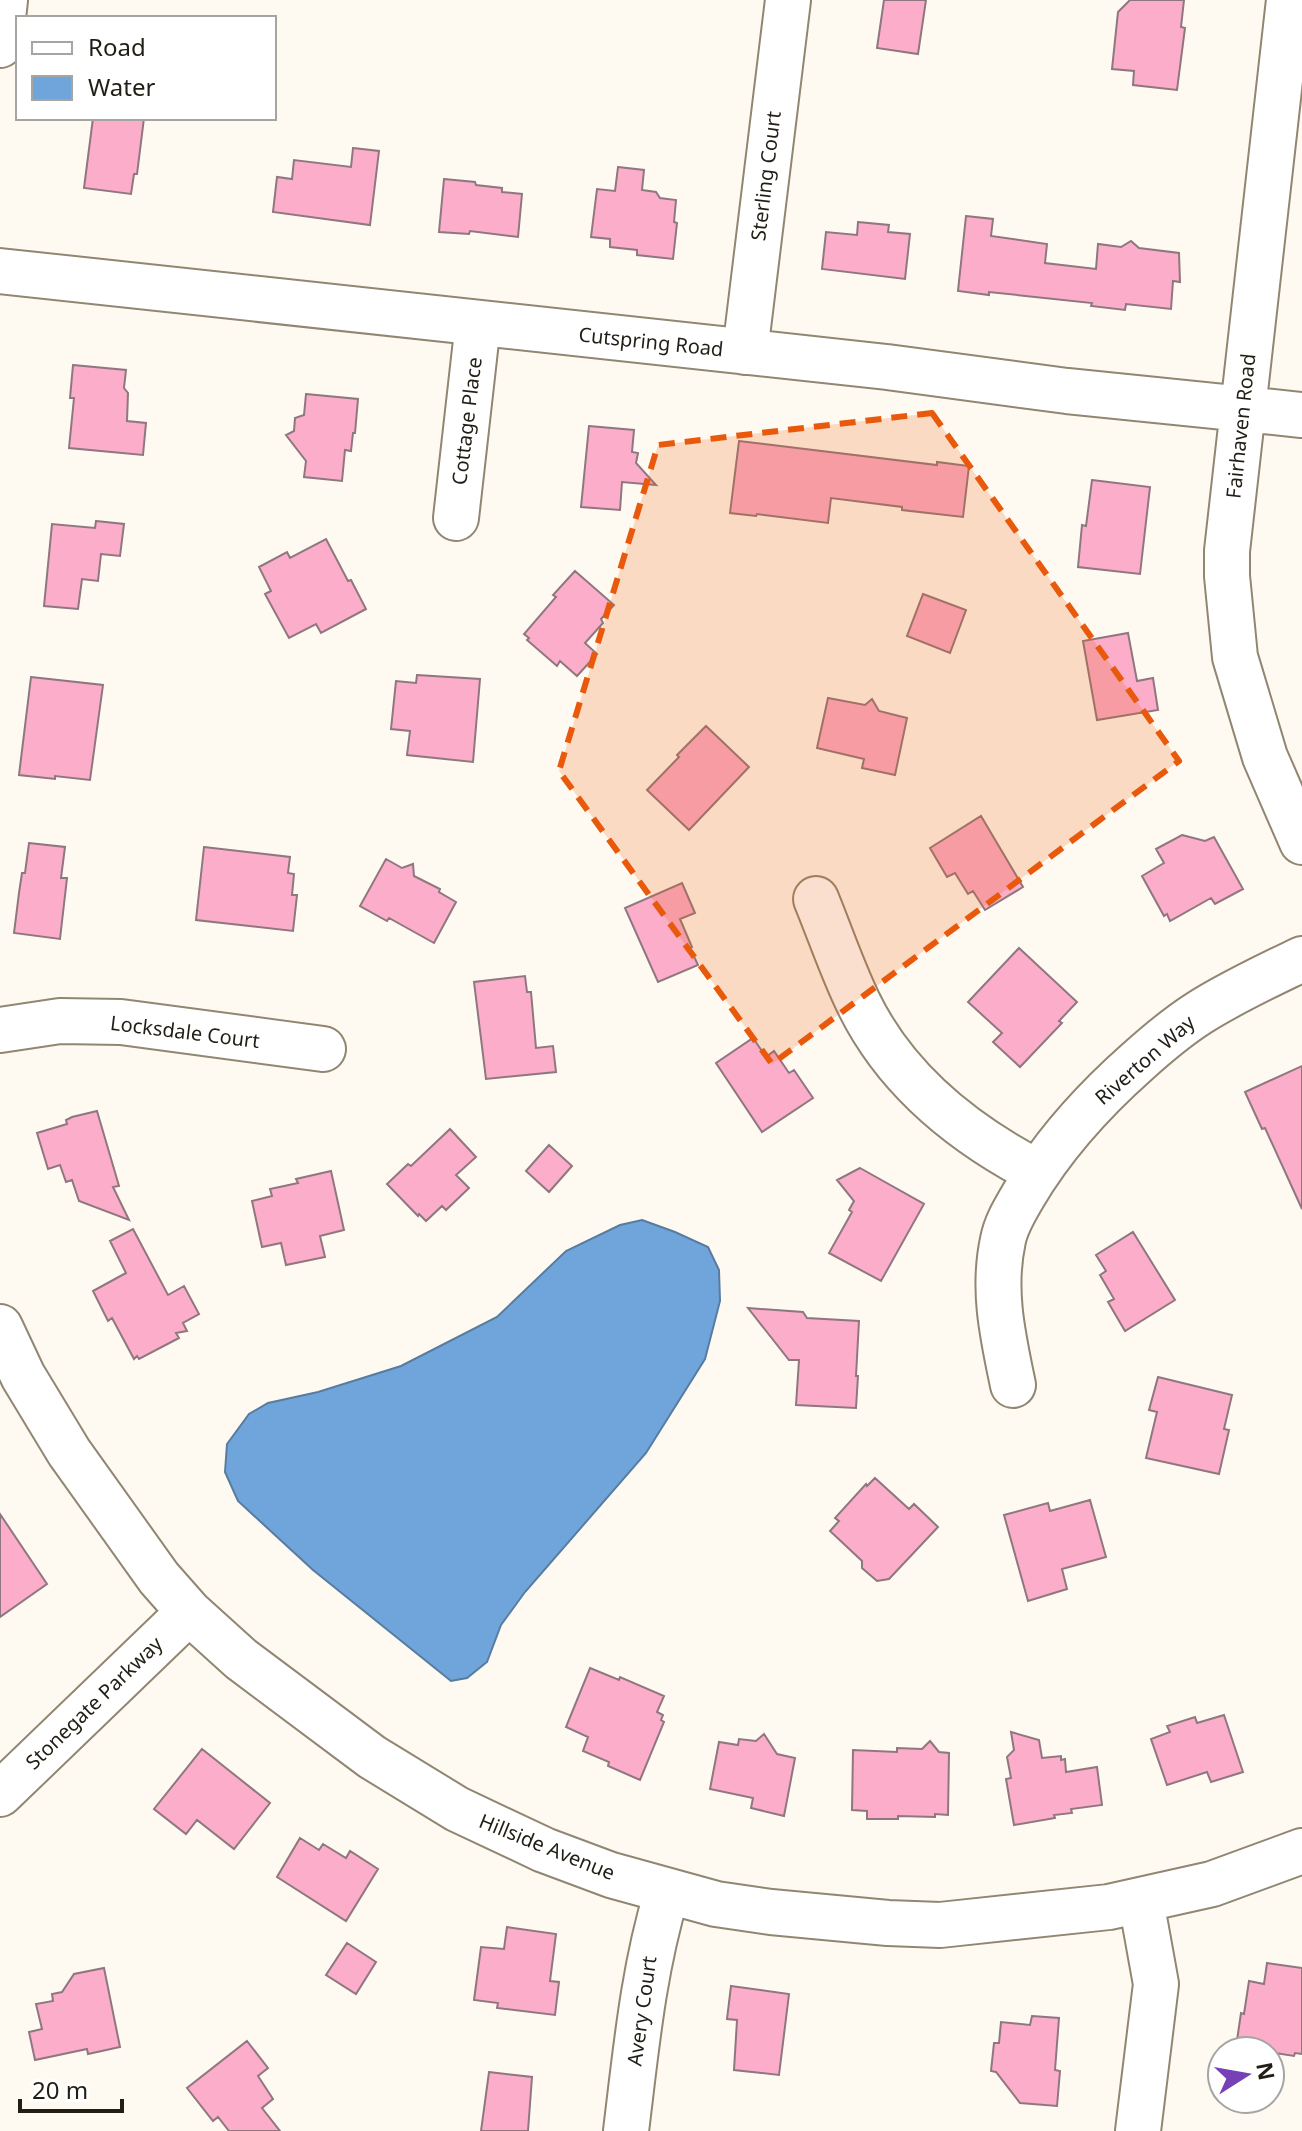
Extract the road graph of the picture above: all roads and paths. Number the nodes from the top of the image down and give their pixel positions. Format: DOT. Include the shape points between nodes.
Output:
graph roads {
  1 [pos="5,0"];
  2 [pos="788,0"];
  3 [pos="1289,0"];
  4 [pos="0,45"];
  5 [pos="0,271"];
  6 [pos="478,323"];
  7 [pos="745,352"];
  8 [pos="1243,409"];
  9 [pos="1302,415"];
  10 [pos="456,518"];
  11 [pos="1302,842"];
  12 [pos="816,899"];
  13 [pos="1302,959"];
  14 [pos="0,1030"];
  15 [pos="323,1049"];
  16 [pos="1037,1172"];
  17 [pos="0,1327"];
  18 [pos="11,1382"];
  19 [pos="1013,1385"];
  20 [pos="189,1612"];
  21 [pos="0,1794"];
  22 [pos="1302,1851"];
  23 [pos="667,1892"];
  24 [pos="1141,1901"];
  25 [pos="626,2131"];
  26 [pos="1138,2131"];
  1 -- 4 [label="street"];
  2 -- 7 [label="street, Sterling Court"];
  3 -- 8 [label="street, Fairhaven Road"];
  5 -- 6 [label="street, Cutspring Road"];
  6 -- 7 [label="street, Cutspring Road"];
  6 -- 10 [label="street, Cottage Place"];
  7 -- 8 [label="street, Cutspring Road"];
  8 -- 9 [label="street, Cutspring Road"];
  8 -- 11 [label="street, Fairhaven Road" via="1227,551 1235,657 1265,757"];
  12 -- 16 [label="street" via="858,1003 903,1073 974,1135"];
  13 -- 16 [label="street, Riverton Way" via="1211,1006 1164,1038 1102,1093"];
  14 -- 15 [label="street, Locksdale Court" via="60,1021 121,1022"];
  16 -- 19 [label="street, Riverton Way" via="1009,1220 1000,1256 998,1303"];
  17 -- 18 [label="street, Hillside Avenue"];
  18 -- 20 [label="street, Hillside Avenue"];
  20 -- 21 [label="street, Stonegate Parkway"];
  20 -- 23 [label="street, Hillside Avenue" via="241,1659 359,1748 457,1809 544,1850"];
  22 -- 24 [label="street, Hillside Avenue" via="1212,1884"];
  23 -- 24 [label="street, Hillside Avenue" via="771,1912 940,1925"];
  23 -- 25 [label="street, Avery Court" via="643,1988"];
  24 -- 26 [label="street" via="1156,1984"];
}
